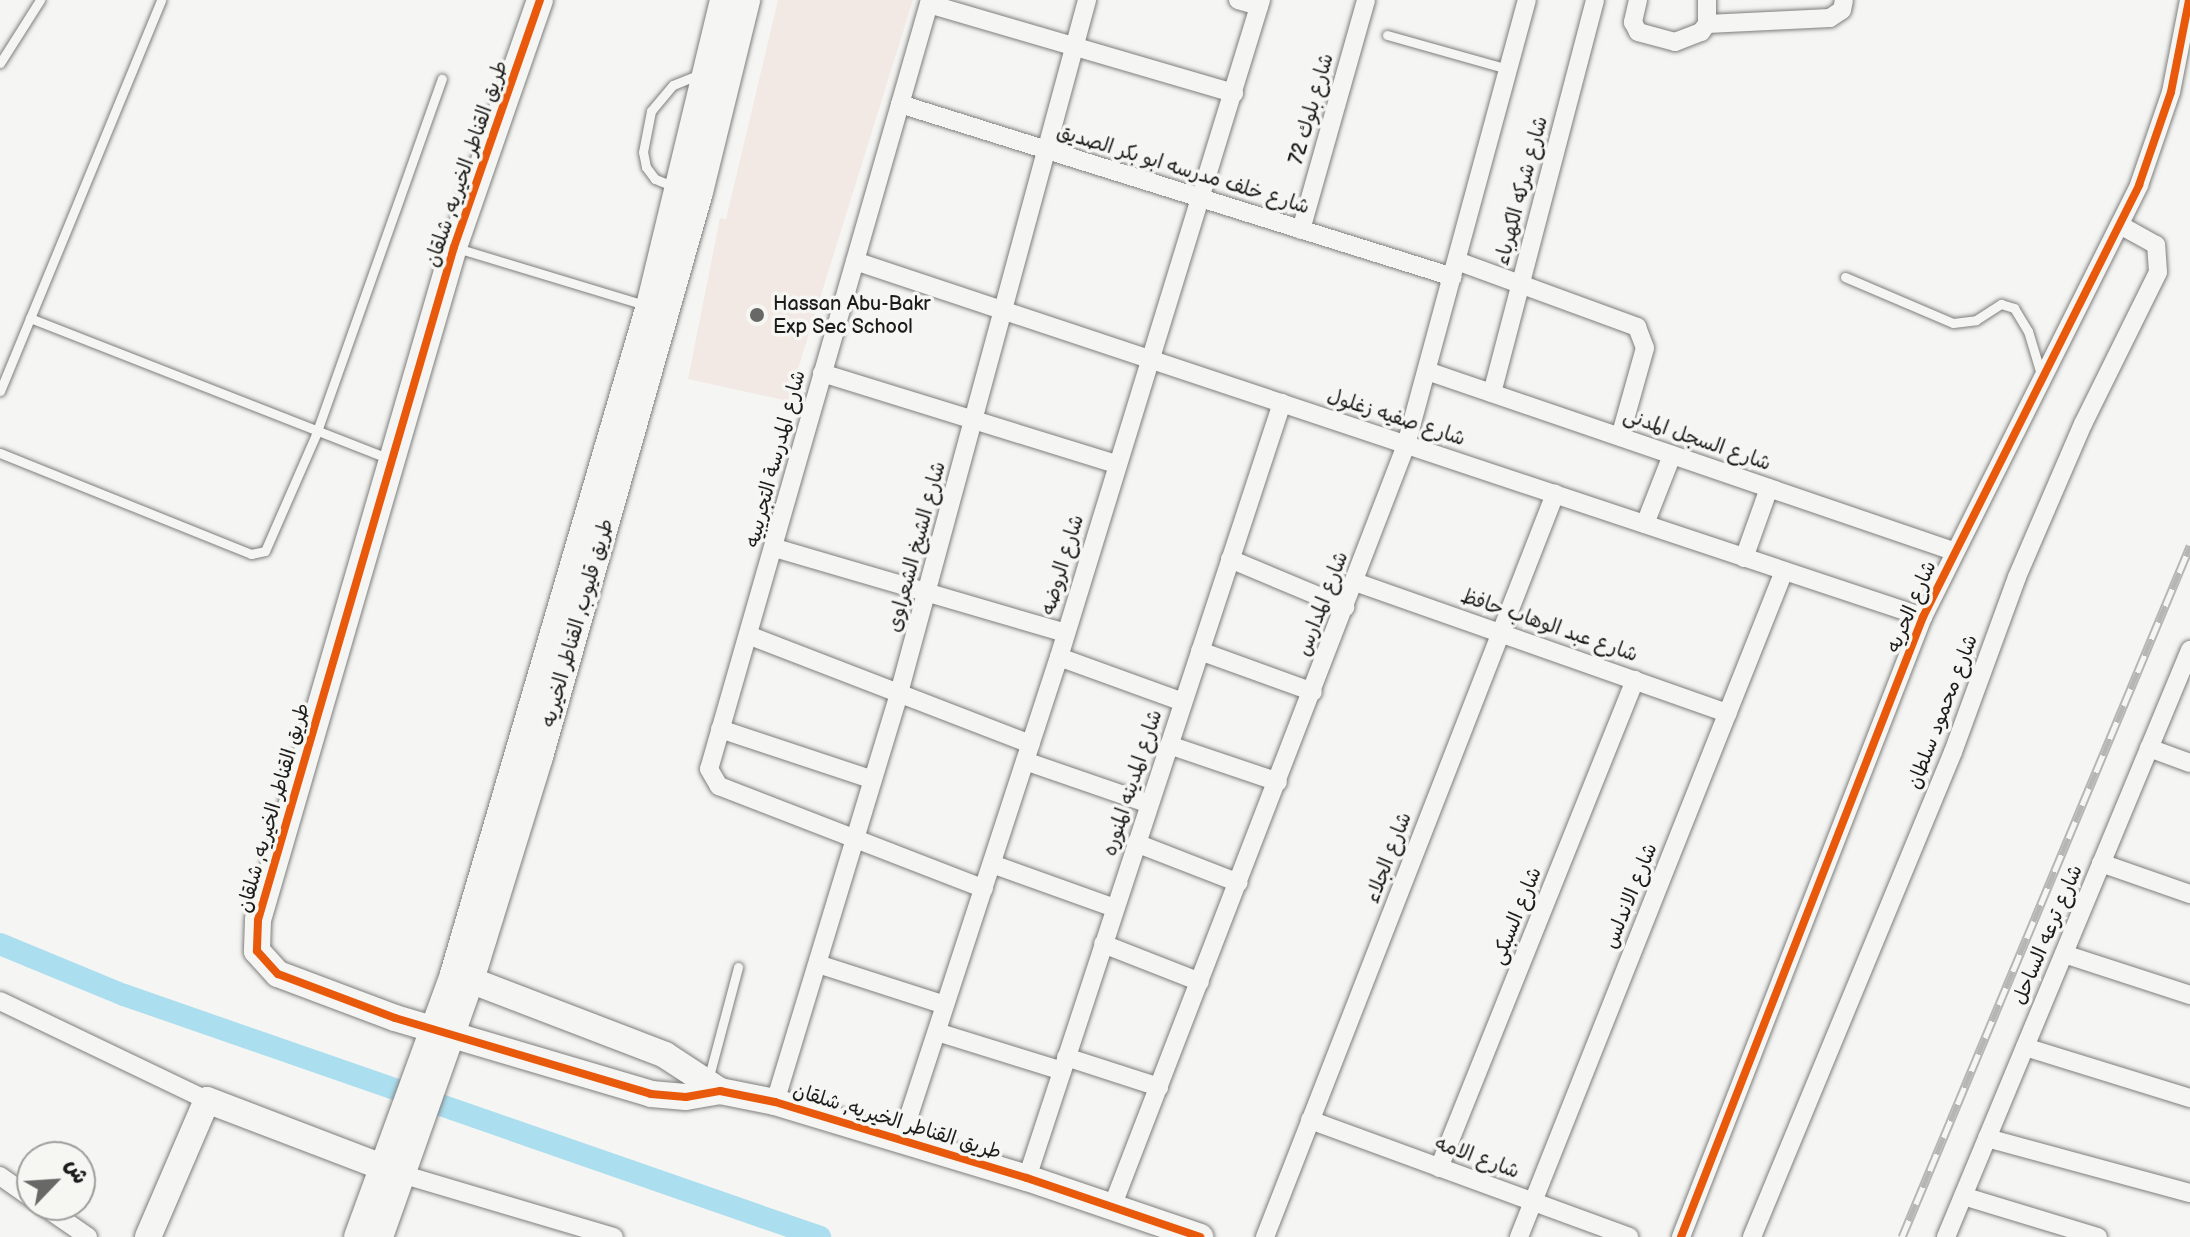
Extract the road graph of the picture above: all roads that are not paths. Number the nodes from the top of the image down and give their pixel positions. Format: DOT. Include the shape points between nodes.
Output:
graph roads {
  1 [pos="40,0"];
  2 [pos="161,0"];
  3 [pos="540,0"];
  4 [pos="716,0"];
  5 [pos="1087,0"];
  6 [pos="1238,0"];
  7 [pos="1366,0"];
  8 [pos="1527,0"];
  9 [pos="1595,0"];
  10 [pos="1638,0"];
  11 [pos="1707,0"];
  12 [pos="1844,0"];
  13 [pos="2189,0"];
  14 [pos="735,1"];
  15 [pos="929,2"];
  16 [pos="1260,3"];
  17 [pos="1707,24"];
  18 [pos="1387,35"];
  19 [pos="1075,47"];
  20 [pos="0,63"];
  21 [pos="1508,69"];
  22 [pos="706,72"];
  23 [pos="442,79"];
  24 [pos="2171,92"];
  25 [pos="1234,93"];
  26 [pos="2190,98"];
  27 [pos="900,104"];
  28 [pos="1047,150"];
  29 [pos="689,190"];
  30 [pos="1202,200"];
  31 [pos="2120,225"];
  32 [pos="1301,230"];
  33 [pos="454,247"];
  34 [pos="855,261"];
  35 [pos="1455,269"];
  36 [pos="1845,277"];
  37 [pos="1520,284"];
  38 [pos="649,306"];
  39 [pos="1004,311"];
  40 [pos="30,318"];
  41 [pos="1147,358"];
  42 [pos="1427,371"];
  43 [pos="822,373"];
  44 [pos="2042,378"];
  45 [pos="0,391"];
  46 [pos="1492,393"];
  47 [pos="1282,403"];
  48 [pos="975,420"];
  49 [pos="316,434"];
  50 [pos="1620,437"];
  51 [pos="1406,445"];
  52 [pos="0,453"];
  53 [pos="1672,455"];
  54 [pos="392,460"];
  55 [pos="1116,464"];
  56 [pos="1769,488"];
  57 [pos="1555,494"];
  58 [pos="1645,524"];
  59 [pos="775,548"];
  60 [pos="1953,551"];
  61 [pos="1744,558"];
  62 [pos="1230,559"];
  63 [pos="1784,571"];
  64 [pos="1355,582"];
  65 [pos="927,593"];
  66 [pos="1345,607"];
  67 [pos="1923,617"];
  68 [pos="1065,633"];
  69 [pos="1501,633"];
  70 [pos="748,635"];
  71 [pos="2190,650"];
  72 [pos="1200,651"];
  73 [pos="1059,657"];
  74 [pos="1635,680"];
  75 [pos="1313,692"];
  76 [pos="899,693"];
  77 [pos="1183,702"];
  78 [pos="1728,713"];
  79 [pos="720,729"];
  80 [pos="1169,745"];
  81 [pos="2149,748"];
  82 [pos="1028,752"];
  83 [pos="2190,763"];
  84 [pos="873,780"];
  85 [pos="1278,782"];
  86 [pos="1149,804"];
  87 [pos="856,840"];
  88 [pos="1136,843"];
  89 [pos="2101,863"];
  90 [pos="992,864"];
  91 [pos="1239,883"];
  92 [pos="984,889"];
  93 [pos="2190,894"];
  94 [pos="1115,908"];
  95 [pos="1103,944"];
  96 [pos="2064,954"];
  97 [pos="818,964"];
  98 [pos="738,967"];
  99 [pos="462,977"];
  100 [pos="1200,982"];
  101 [pos="2190,995"];
  102 [pos="0,1001"];
  103 [pos="945,1005"];
  104 [pos="937,1032"];
  105 [pos="440,1041"];
  106 [pos="2025,1047"];
  107 [pos="1064,1064"];
  108 [pos="714,1085"];
  109 [pos="1159,1087"];
  110 [pos="2190,1098"];
  111 [pos="207,1100"];
  112 [pos="775,1102"];
  113 [pos="1310,1120"];
  114 [pos="1987,1138"];
  115 [pos="901,1140"];
  116 [pos="1439,1168"];
  117 [pos="392,1171"];
  118 [pos="1027,1178"];
  119 [pos="2190,1193"];
  120 [pos="1963,1196"];
  121 [pos="1533,1202"];
  122 [pos="1112,1207"];
  123 [pos="65,1221"];
  124 [pos="88,1237"];
  125 [pos="148,1237"];
  126 [pos="357,1237"];
  127 [pos="380,1237"];
  128 [pos="613,1237"];
  129 [pos="1200,1237"];
  130 [pos="1265,1237"];
  131 [pos="1519,1237"];
  132 [pos="1629,1237"];
  133 [pos="1681,1237"];
  134 [pos="1752,1237"];
  135 [pos="1946,1237"];
  136 [pos="2098,1237"];
  1 -- 20 [label="lane"];
  2 -- 40 [label="lane"];
  3 -- 33 [label="street, طريق القناطر الخيريه, شلقان"];
  4 -- 14 [label="lane"];
  5 -- 19 [label="street, شارع الشيخ الشعراوى"];
  6 -- 16 [label="street"];
  7 -- 32 [label="street, شارع بلوك 72"];
  8 -- 21 [label="street, شارع المدارس"];
  9 -- 37 [label="street, شارع شركه الكهرباء"];
  10 -- 17 [label="street" via="1633,22 1644,35 1685,41"];
  11 -- 17 [label="street"];
  12 -- 17 [label="street" via="1842,10 1830,18"];
  13 -- 24 [label="street, شارع الحريه"];
  14 -- 22 [label="street, طريق قليوب, القناطر الخيريه"];
  14 -- 29 [label="street, طريق قليوب, القناطر الخيريه"];
  15 -- 19 [label="street"];
  15 -- 27 [label="street, شارع المدرسة التجريبيه"];
  16 -- 25 [label="street, شارع الروضه"];
  18 -- 21 [label="lane"];
  19 -- 25 [label="street"];
  19 -- 28 [label="street, شارع الشيخ الشعراوى"];
  21 -- 35 [label="street, شارع المدارس"];
  22 -- 29 [label="street, طريق قليوب, القناطر الخيريه"];
  22 -- 29 [label="lane" via="673,85 651,111 643,152 655,179"];
  23 -- 49 [label="lane"];
  24 -- 26 [label="street"];
  24 -- 31 [label="street, شارع الحريه"];
  25 -- 30 [label="street, شارع الروضه"];
  27 -- 28 [label="street, شارع خلف مدرسه ابو بكر الصديق"];
  27 -- 34 [label="street, شارع المدرسة التجريبيه"];
  28 -- 30 [label="street, شارع خلف مدرسه ابو بكر الصديق"];
  28 -- 39 [label="street, شارع الشيخ الشعراوى"];
  29 -- 38 [label="street, طريق قليوب, القناطر الخيريه"];
  29 -- 99 [label="street, طريق قليوب, القناطر الخيريه"];
  30 -- 32 [label="street, شارع خلف مدرسه ابو بكر الصديق"];
  30 -- 41 [label="street, شارع الروضه"];
  31 -- 44 [label="street, شارع الحريه"];
  31 -- 134 [label="street, شارع محمود سلطان" via="2156,245 2158,272 2083,424 2017,577 1953,752"];
  32 -- 35 [label="street, شارع خلف مدرسه ابو بكر الصديق"];
  33 -- 38 [label="lane"];
  33 -- 54 [label="street, طريق القناطر الخيريه, شلقان"];
  34 -- 39 [label="street, شارع صفيه زغلول"];
  34 -- 43 [label="street, شارع المدرسة التجريبيه"];
  35 -- 37 [label="street, شارع خلف مدرسه ابو بكر الصديق"];
  35 -- 42 [label="street, شارع المدارس"];
  36 -- 44 [label="lane" via="1953,323 1976,320 2001,304 2014,308 2028,331"];
  37 -- 46 [label="street, شارع شركه الكهرباء"];
  37 -- 50 [label="street, شارع خلف مدرسه ابو بكر الصديق" via="1637,327 1644,336"];
  38 -- 99 [label="street, طريق قليوب, القناطر الخيريه"];
  39 -- 41 [label="street, شارع صفيه زغلول"];
  39 -- 48 [label="street, شارع الشيخ الشعراوى"];
  40 -- 45 [label="lane"];
  40 -- 49 [label="lane"];
  41 -- 47 [label="street, شارع صفيه زغلول"];
  41 -- 55 [label="street, شارع الروضه"];
  42 -- 46 [label="street, شارع السجل المدنى"];
  42 -- 51 [label="street, شارع المدارس"];
  43 -- 48 [label="street"];
  43 -- 59 [label="street, شارع المدرسة التجريبيه"];
  44 -- 60 [label="street, شارع الحريه"];
  46 -- 50 [label="street, شارع السجل المدنى"];
  47 -- 51 [label="street, شارع صفيه زغلول"];
  47 -- 62 [label="street, شارع المدينه المنوره"];
  48 -- 55 [label="street"];
  48 -- 65 [label="street, شارع الشيخ الشعراوى"];
  49 -- 52 [label="lane" via="272,543 256,554"];
  49 -- 54 [label="lane"];
  50 -- 53 [label="street, شارع السجل المدنى"];
  51 -- 57 [label="street, شارع صفيه زغلول"];
  51 -- 64 [label="street, شارع المدارس"];
  53 -- 56 [label="street, شارع السجل المدنى"];
  53 -- 58 [label="street"];
  54 -- 105 [label="street, طريق القناطر الخيريه, شلقان" via="255,935 265,964 278,974"];
  55 -- 68 [label="street, شارع الروضه"];
  56 -- 60 [label="street, شارع السجل المدنى"];
  56 -- 61 [label="street"];
  57 -- 58 [label="street, شارع صفيه زغلول"];
  57 -- 69 [label="street, شارع الجلاء"];
  58 -- 61 [label="street, شارع صفيه زغلول"];
  59 -- 65 [label="street"];
  59 -- 70 [label="street, شارع المدرسة التجريبيه"];
  60 -- 67 [label="street, شارع الحريه"];
  61 -- 63 [label="street, شارع صفيه زغلول"];
  62 -- 66 [label="street"];
  62 -- 72 [label="street, شارع المدينه المنوره"];
  63 -- 67 [label="street, شارع صفيه زغلول"];
  63 -- 78 [label="street, شارع الاندلس"];
  64 -- 66 [label="street, شارع المدارس"];
  64 -- 69 [label="street, شارع عبد الوهاب حافظ"];
  65 -- 68 [label="street"];
  65 -- 76 [label="street, شارع الشيخ الشعراوى"];
  66 -- 75 [label="street, شارع المدارس"];
  67 -- 133 [label="street, شارع الحريه"];
  68 -- 73 [label="street, شارع الروضه"];
  69 -- 74 [label="street, شارع عبد الوهاب حافظ"];
  69 -- 113 [label="street, شارع الجلاء"];
  70 -- 76 [label="street"];
  70 -- 79 [label="street, شارع المدرسة التجريبيه"];
  71 -- 81 [label="street, شارع ترعه الساحل"];
  72 -- 75 [label="street"];
  72 -- 77 [label="street, شارع المدينه المنوره"];
  73 -- 77 [label="street"];
  73 -- 82 [label="street, شارع الروضه"];
  74 -- 78 [label="street, شارع عبد الوهاب حافظ"];
  74 -- 116 [label="street, شارع السبكى"];
  75 -- 85 [label="street, شارع المدارس"];
  76 -- 82 [label="street"];
  76 -- 84 [label="street, شارع الشيخ الشعراوى"];
  77 -- 80 [label="street, شارع المدينه المنوره"];
  78 -- 121 [label="street, شارع الاندلس"];
  79 -- 84 [label="street"];
  79 -- 87 [label="street, شارع المدرسة التجريبيه" via="709,769 719,786"];
  80 -- 85 [label="street"];
  80 -- 86 [label="street, شارع المدينه المنوره"];
  81 -- 83 [label="street"];
  81 -- 89 [label="street, شارع ترعه الساحل"];
  82 -- 86 [label="street"];
  82 -- 90 [label="street, شارع الروضه"];
  84 -- 87 [label="street, شارع الشيخ الشعراوى"];
  85 -- 91 [label="street, شارع المدارس"];
  86 -- 88 [label="street, شارع المدينه المنوره"];
  87 -- 92 [label="street, شارع المدرسة التجريبيه"];
  87 -- 97 [label="street, شارع الشيخ الشعراوى"];
  88 -- 91 [label="street"];
  88 -- 94 [label="street, شارع المدينه المنوره"];
  89 -- 93 [label="street"];
  89 -- 96 [label="street, شارع ترعه الساحل"];
  90 -- 92 [label="street, شارع الروضه"];
  90 -- 94 [label="street"];
  91 -- 100 [label="street, شارع المدارس"];
  92 -- 103 [label="street, شارع الروضه"];
  94 -- 95 [label="street, شارع المدينه المنوره"];
  95 -- 100 [label="street"];
  95 -- 107 [label="street, شارع المدينه المنوره"];
  96 -- 101 [label="street"];
  96 -- 106 [label="street, شارع ترعه الساحل"];
  97 -- 103 [label="street"];
  97 -- 112 [label="street, شارع الشيخ الشعراوى"];
  98 -- 108 [label="lane"];
  99 -- 105 [label="street, طريق قليوب, القناطر الخيريه"];
  99 -- 108 [label="street, طريق القناطر الخيريه, شلقان" via="665,1055"];
  100 -- 109 [label="street, شارع المدارس"];
  102 -- 111 [label="street"];
  103 -- 104 [label="street, شارع الروضه"];
  104 -- 107 [label="street"];
  104 -- 115 [label="street, شارع الروضه"];
  105 -- 108 [label="street, طريق القناطر الخيريه, شلقان" via="651,1094 686,1097"];
  105 -- 117 [label="street, طريق قليوب, القناطر الخيريه"];
  106 -- 110 [label="street"];
  106 -- 114 [label="street, شارع ترعه الساحل"];
  107 -- 109 [label="street"];
  107 -- 118 [label="street, شارع المدينه المنوره"];
  108 -- 112 [label="street, طريق القناطر الخيريه, شلقان"];
  109 -- 122 [label="street, شارع المدارس"];
  111 -- 117 [label="street"];
  111 -- 125 [label="street"];
  112 -- 115 [label="street, طريق القناطر الخيريه, شلقان"];
  113 -- 116 [label="street, شارع الامه"];
  113 -- 130 [label="street, شارع الجلاء"];
  114 -- 119 [label="street"];
  114 -- 120 [label="street, شارع ترعه الساحل"];
  115 -- 118 [label="street, طريق القناطر الخيريه, شلقان"];
  116 -- 121 [label="street, شارع الامه"];
  117 -- 126 [label="street, طريق قليوب, القناطر الخيريه"];
  117 -- 127 [label="street, طريق قليوب, القناطر الخيريه"];
  117 -- 128 [label="street"];
  118 -- 122 [label="street, طريق القناطر الخيريه, شلقان"];
  120 -- 135 [label="street, شارع ترعه الساحل"];
  120 -- 136 [label="street"];
  121 -- 131 [label="street, شارع الاندلس"];
  121 -- 132 [label="street, شارع الامه"];
  122 -- 129 [label="street, طريق القناطر الخيريه, شلقان"];
  123 -- 124 [label="street"];
}
